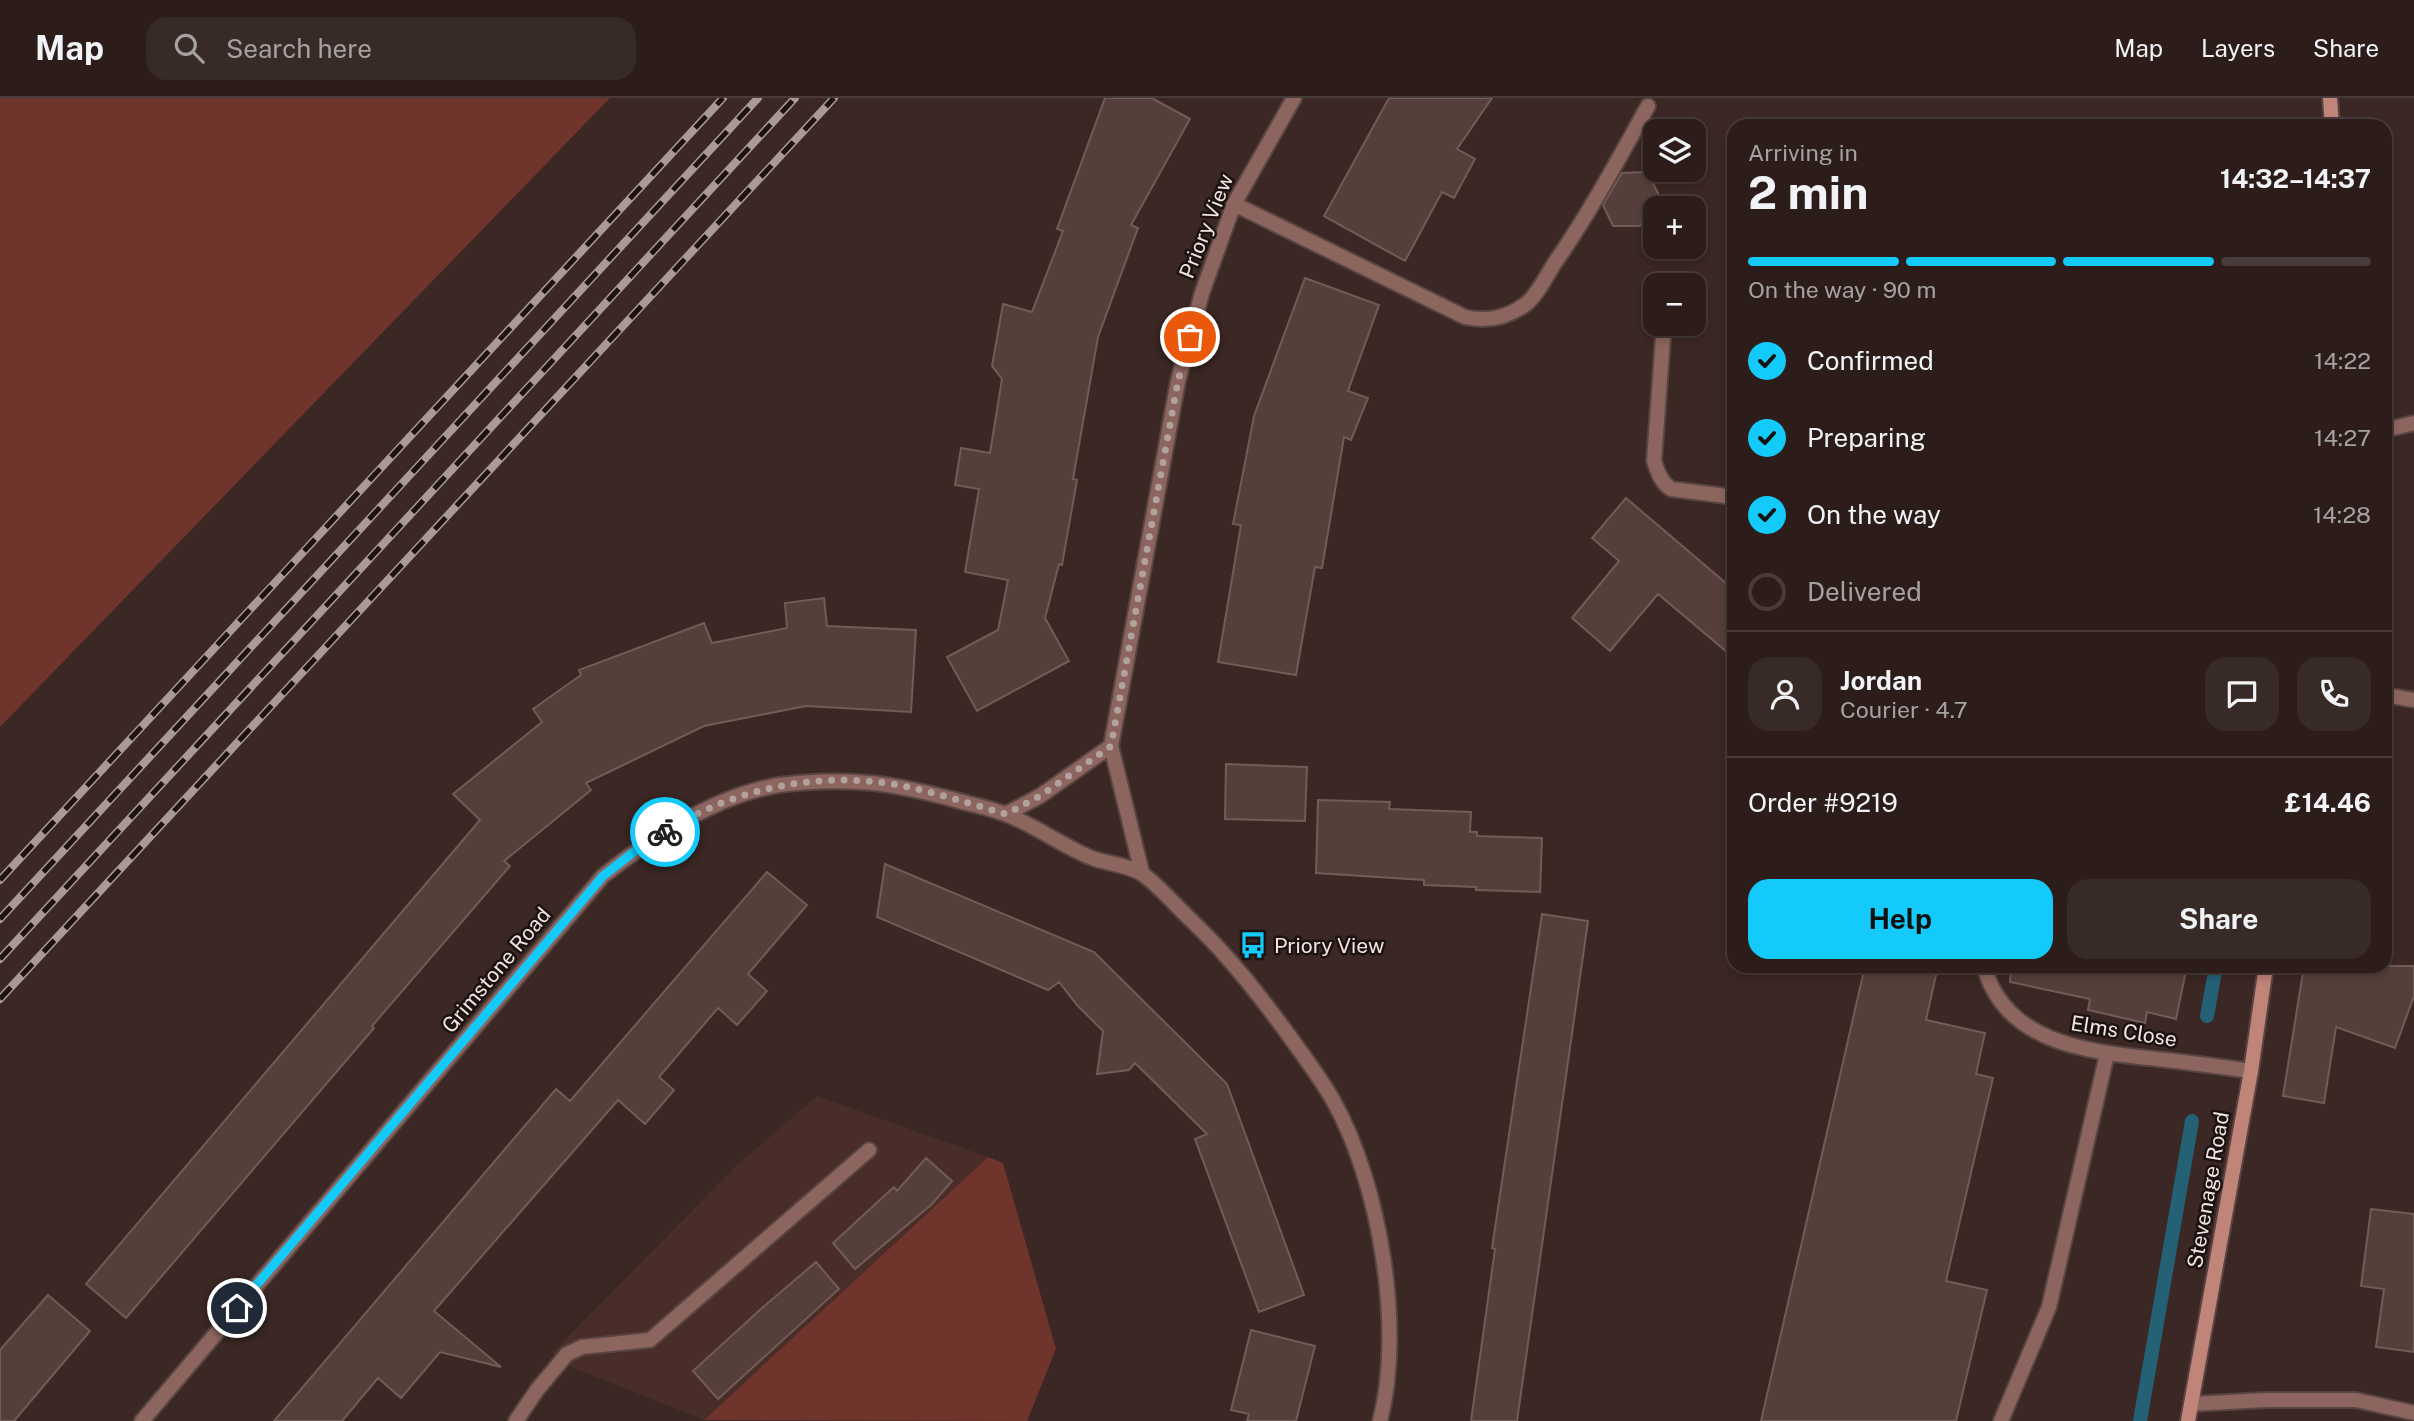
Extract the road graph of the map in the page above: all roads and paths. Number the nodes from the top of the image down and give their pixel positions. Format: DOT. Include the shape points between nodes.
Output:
graph roads {
  1 [pos="1294,98"];
  2 [pos="2330,98"];
  3 [pos="1648,106"];
  4 [pos="2332,119"];
  5 [pos="1234,204"];
  6 [pos="1663,336"];
  7 [pos="2414,423"];
  8 [pos="2392,428"];
  9 [pos="1727,496"];
  10 [pos="2392,696"];
  11 [pos="2414,699"];
  12 [pos="1111,746"];
  13 [pos="1006,814"];
  14 [pos="1142,873"];
  15 [pos="1986,973"];
  16 [pos="2265,973"];
  17 [pos="2107,1054"];
  18 [pos="2251,1071"];
  19 [pos="869,1150"];
  20 [pos="2191,1404"];
  21 [pos="2414,1413"];
  22 [pos="142,1421"];
  23 [pos="516,1421"];
  24 [pos="1380,1421"];
  25 [pos="2001,1421"];
  26 [pos="2188,1421"];
  1 -- 5 [label="street, Priory View"];
  2 -- 4 [label="street"];
  3 -- 5 [label="street" via="1576,232 1529,302 1494,319 1465,317"];
  5 -- 12 [label="street, Priory View" via="1202,293 1178,381"];
  6 -- 9 [label="street" via="1654,461 1658,472 1671,489"];
  7 -- 8 [label="street"];
  10 -- 11 [label="street"];
  12 -- 13 [label="street"];
  12 -- 14 [label="street, Priory View"];
  13 -- 14 [label="street, Grimstone Road" via="1093,858"];
  13 -- 22 [label="street, Grimstone Road" via="908,787 860,780 776,786 706,809 635,851 603,876 567,917"];
  14 -- 24 [label="street, Grimstone Road" via="1215,943 1258,994 1339,1113 1358,1158 1386,1275 1389,1364"];
  15 -- 17 [label="street, Elms Close" via="2017,1019 2054,1041"];
  16 -- 18 [label="street, Stevenage Road"];
  17 -- 18 [label="street, Elms Close"];
  17 -- 25 [label="street" via="2049,1307"];
  18 -- 20 [label="street, Stevenage Road"];
  19 -- 23 [label="street" via="650,1340 582,1347 567,1354"];
  20 -- 21 [label="street" via="2356,1400"];
  20 -- 26 [label="street, Stevenage Road"];
}
